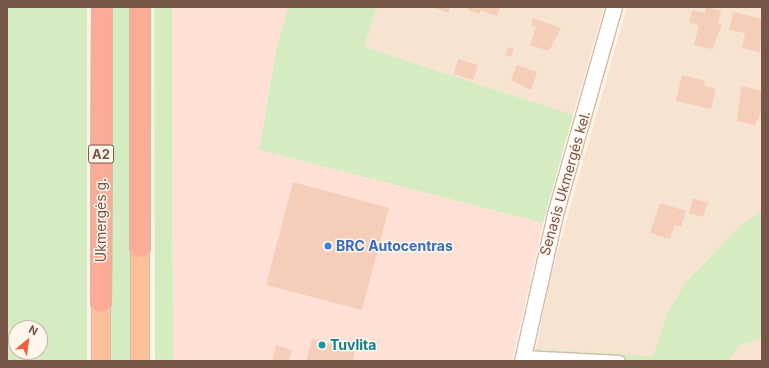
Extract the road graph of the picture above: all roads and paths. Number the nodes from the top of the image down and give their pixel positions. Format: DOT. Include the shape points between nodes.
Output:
graph roads {
  1 [pos="102,7"];
  2 [pos="140,7"];
  3 [pos="614,7"];
  4 [pos="140,247"];
  5 [pos="140,297"];
  6 [pos="101,302"];
  7 [pos="523,358"];
  8 [pos="101,361"];
  9 [pos="140,361"];
  10 [pos="150,361"];
  11 [pos="619,361"];
  1 -- 6 [label="highway, Ukmergės g. / A2"];
  2 -- 4 [label="highway"];
  3 -- 7 [label="main road, Senasis Ukmergės kel." via="555,214"];
  4 -- 5 [label="highway"];
  5 -- 9 [label="highway"];
  5 -- 10 [label="highway" via="150,328"];
  6 -- 8 [label="highway, Ukmergės g. / A2"];
  7 -- 11 [label="street"];
}
